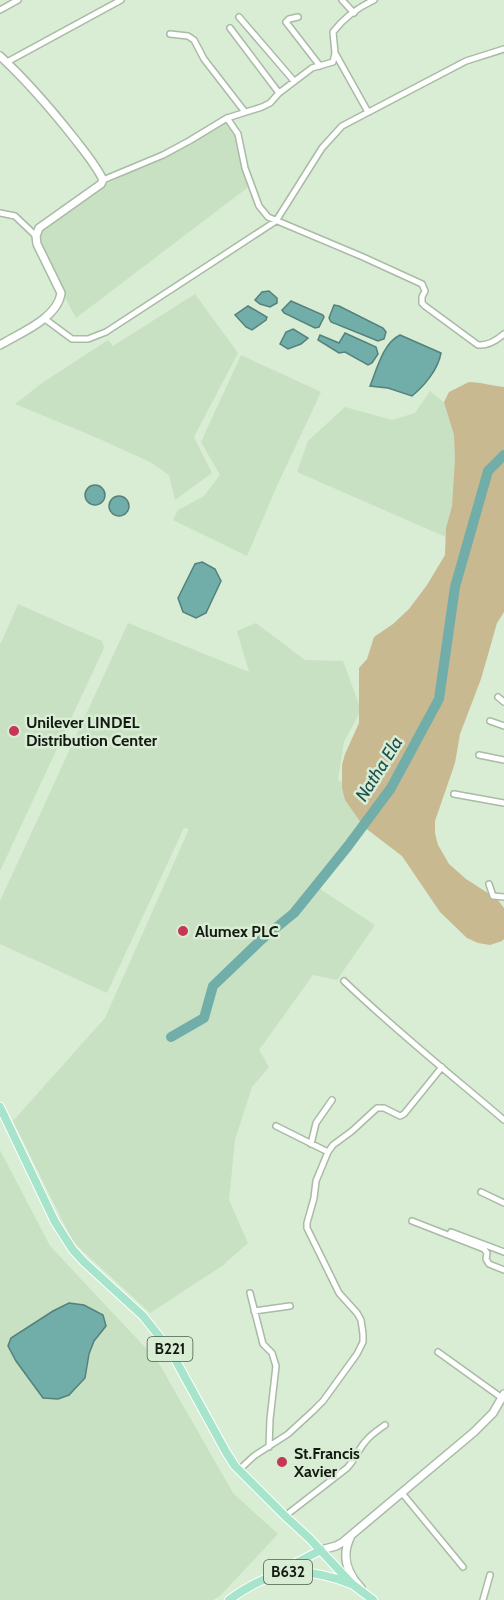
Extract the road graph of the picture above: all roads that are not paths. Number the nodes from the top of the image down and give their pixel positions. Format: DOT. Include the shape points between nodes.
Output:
graph roads {
  1 [pos="18,0"];
  2 [pos="121,0"];
  3 [pos="342,0"];
  4 [pos="374,0"];
  5 [pos="0,10"];
  6 [pos="354,13"];
  7 [pos="239,17"];
  8 [pos="298,17"];
  9 [pos="230,28"];
  10 [pos="170,34"];
  11 [pos="504,50"];
  12 [pos="335,53"];
  13 [pos="0,56"];
  14 [pos="7,62"];
  15 [pos="320,66"];
  16 [pos="294,81"];
  17 [pos="279,93"];
  18 [pos="245,112"];
  19 [pos="368,112"];
  20 [pos="227,118"];
  21 [pos="104,180"];
  22 [pos="0,213"];
  23 [pos="276,221"];
  24 [pos="36,236"];
  25 [pos="45,319"];
  26 [pos="504,334"];
  27 [pos="0,345"];
  28 [pos="498,697"];
  29 [pos="504,702"];
  30 [pos="490,721"];
  31 [pos="504,726"];
  32 [pos="479,755"];
  33 [pos="504,760"];
  34 [pos="454,794"];
  35 [pos="504,803"];
  36 [pos="489,884"];
  37 [pos="504,897"];
  38 [pos="344,981"];
  39 [pos="442,1067"];
  40 [pos="332,1100"];
  41 [pos="0,1107"];
  42 [pos="504,1120"];
  43 [pos="276,1126"];
  44 [pos="311,1144"];
  45 [pos="328,1152"];
  46 [pos="481,1192"];
  47 [pos="504,1203"];
  48 [pos="412,1221"];
  49 [pos="451,1232"];
  50 [pos="504,1252"];
  51 [pos="504,1270"];
  52 [pos="250,1293"];
  53 [pos="290,1306"];
  54 [pos="254,1311"];
  55 [pos="438,1352"];
  56 [pos="503,1396"];
  57 [pos="385,1425"];
  58 [pos="269,1447"];
  59 [pos="239,1470"];
  60 [pos="402,1493"];
  61 [pos="285,1516"];
  62 [pos="354,1533"];
  63 [pos="321,1550"];
  64 [pos="463,1567"];
  65 [pos="284,1573"];
  66 [pos="490,1575"];
  67 [pos="352,1584"];
  68 [pos="371,1598"];
  69 [pos="229,1600"];
  70 [pos="483,1600"];
  1 -- 5 [label="street"];
  2 -- 14 [label="street"];
  3 -- 6 [label="street"];
  4 -- 6 [label="street"];
  6 -- 12 [label="street" via="333,32"];
  7 -- 16 [label="street"];
  8 -- 15 [label="street" via="286,22"];
  9 -- 17 [label="street"];
  10 -- 18 [label="street" via="194,40"];
  11 -- 19 [label="street" via="466,61"];
  12 -- 15 [label="street" via="333,62"];
  12 -- 19 [label="street"];
  13 -- 14 [label="street"];
  14 -- 21 [label="street" via="61,121"];
  15 -- 16 [label="street"];
  16 -- 17 [label="street"];
  17 -- 18 [label="street" via="270,103"];
  18 -- 20 [label="street"];
  19 -- 23 [label="street" via="342,126 322,148"];
  20 -- 21 [label="street" via="163,155"];
  20 -- 23 [label="street" via="240,139 245,168 259,206"];
  21 -- 24 [label="street" via="39,228"];
  22 -- 24 [label="street" via="15,216"];
  23 -- 25 [label="street" via="106,332 88,339 72,339"];
  23 -- 26 [label="street" via="422,284 422,303 478,345"];
  24 -- 25 [label="street" via="61,292 60,301"];
  25 -- 27 [label="street"];
  28 -- 29 [label="street"];
  30 -- 31 [label="street"];
  32 -- 33 [label="street"];
  34 -- 35 [label="street"];
  36 -- 37 [label="street" via="494,896"];
  38 -- 39 [label="street"];
  39 -- 42 [label="street"];
  39 -- 45 [label="street" via="404,1114 377,1108"];
  40 -- 44 [label="street" via="316,1123"];
  41 -- 59 [label="main road, B221" via="64,1238 156,1331"];
  43 -- 44 [label="street"];
  44 -- 45 [label="street"];
  45 -- 58 [label="street" via="316,1181 306,1226 339,1293 357,1313 363,1342 322,1401 298,1426"];
  46 -- 47 [label="street"];
  48 -- 51 [label="street" via="484,1249 489,1264"];
  49 -- 50 [label="street"];
  52 -- 54 [label="street"];
  53 -- 54 [label="street"];
  54 -- 58 [label="street" via="263,1344 272,1353 276,1366"];
  55 -- 56 [label="street"];
  56 -- 60 [label="street" via="482,1426"];
  57 -- 61 [label="street" via="367,1439 347,1468"];
  58 -- 59 [label="street"];
  59 -- 61 [label="main road, B221"];
  60 -- 62 [label="street"];
  60 -- 64 [label="street"];
  61 -- 63 [label="main road, B221"];
  62 -- 63 [label="street" via="338,1545"];
  62 -- 68 [label="street" via="345,1553 346,1565"];
  63 -- 65 [label="main road"];
  63 -- 67 [label="main road, B221"];
  65 -- 67 [label="main road, B632" via="318,1574"];
  65 -- 69 [label="main road, B632" via="257,1582"];
  66 -- 70 [label="street"];
  67 -- 68 [label="main road, B221"];
}
